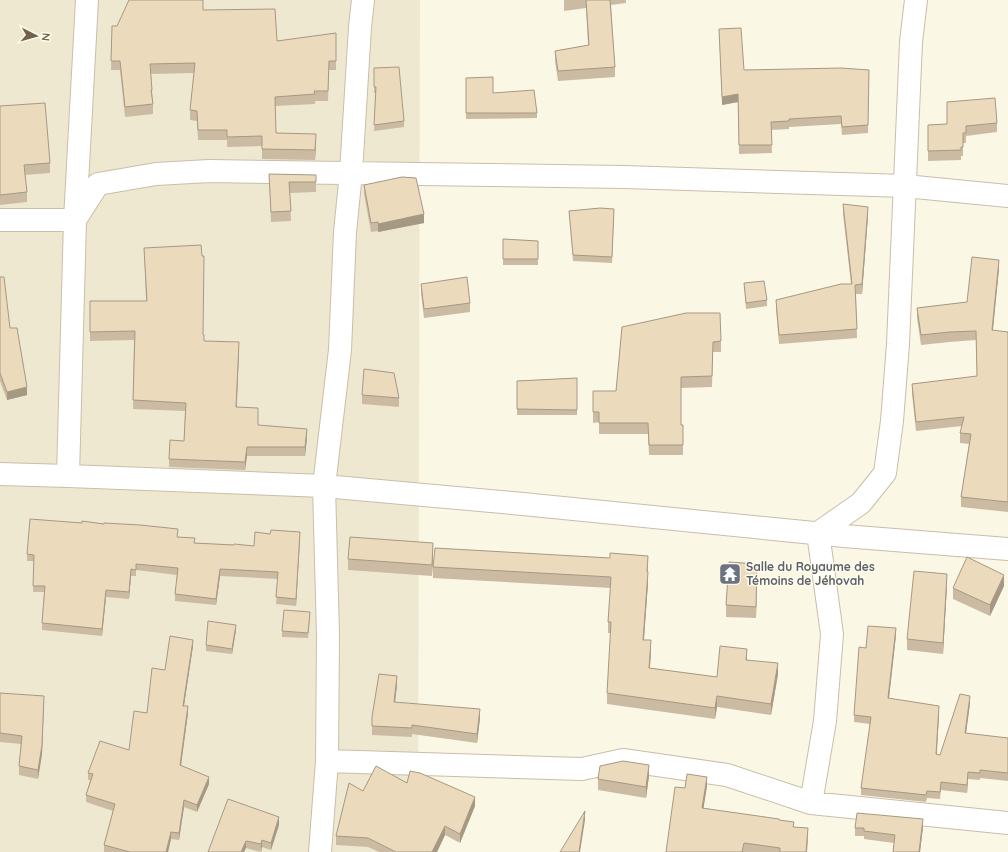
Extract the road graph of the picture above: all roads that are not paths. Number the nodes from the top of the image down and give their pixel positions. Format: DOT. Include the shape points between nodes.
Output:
graph roads {
  1 [pos="87,0"];
  2 [pos="363,0"];
  3 [pos="916,0"];
  4 [pos="351,173"];
  5 [pos="905,186"];
  6 [pos="1008,196"];
  7 [pos="0,220"];
  8 [pos="75,220"];
  9 [pos="0,474"];
  10 [pos="68,476"];
  11 [pos="324,486"];
  12 [pos="818,533"];
  13 [pos="1008,549"];
  14 [pos="327,761"];
  15 [pos="811,803"];
  16 [pos="1008,823"];
  17 [pos="320,852"];
  1 -- 8 [label="street"];
  2 -- 4 [label="street"];
  3 -- 5 [label="street" via="910,42"];
  4 -- 5 [label="street" via="624,177"];
  4 -- 8 [label="street" via="209,171 156,174 98,184"];
  4 -- 11 [label="street" via="345,232 340,350"];
  5 -- 6 [label="street"];
  5 -- 12 [label="street" via="898,344 885,473 861,503"];
  7 -- 8 [label="street"];
  8 -- 10 [label="street"];
  9 -- 10 [label="street"];
  10 -- 11 [label="street"];
  11 -- 12 [label="street"];
  11 -- 14 [label="street" via="328,635"];
  12 -- 13 [label="street"];
  12 -- 15 [label="street" via="832,634 825,721"];
  14 -- 15 [label="street" via="582,769 623,760 727,775"];
  14 -- 17 [label="street"];
  15 -- 16 [label="street"];
}
